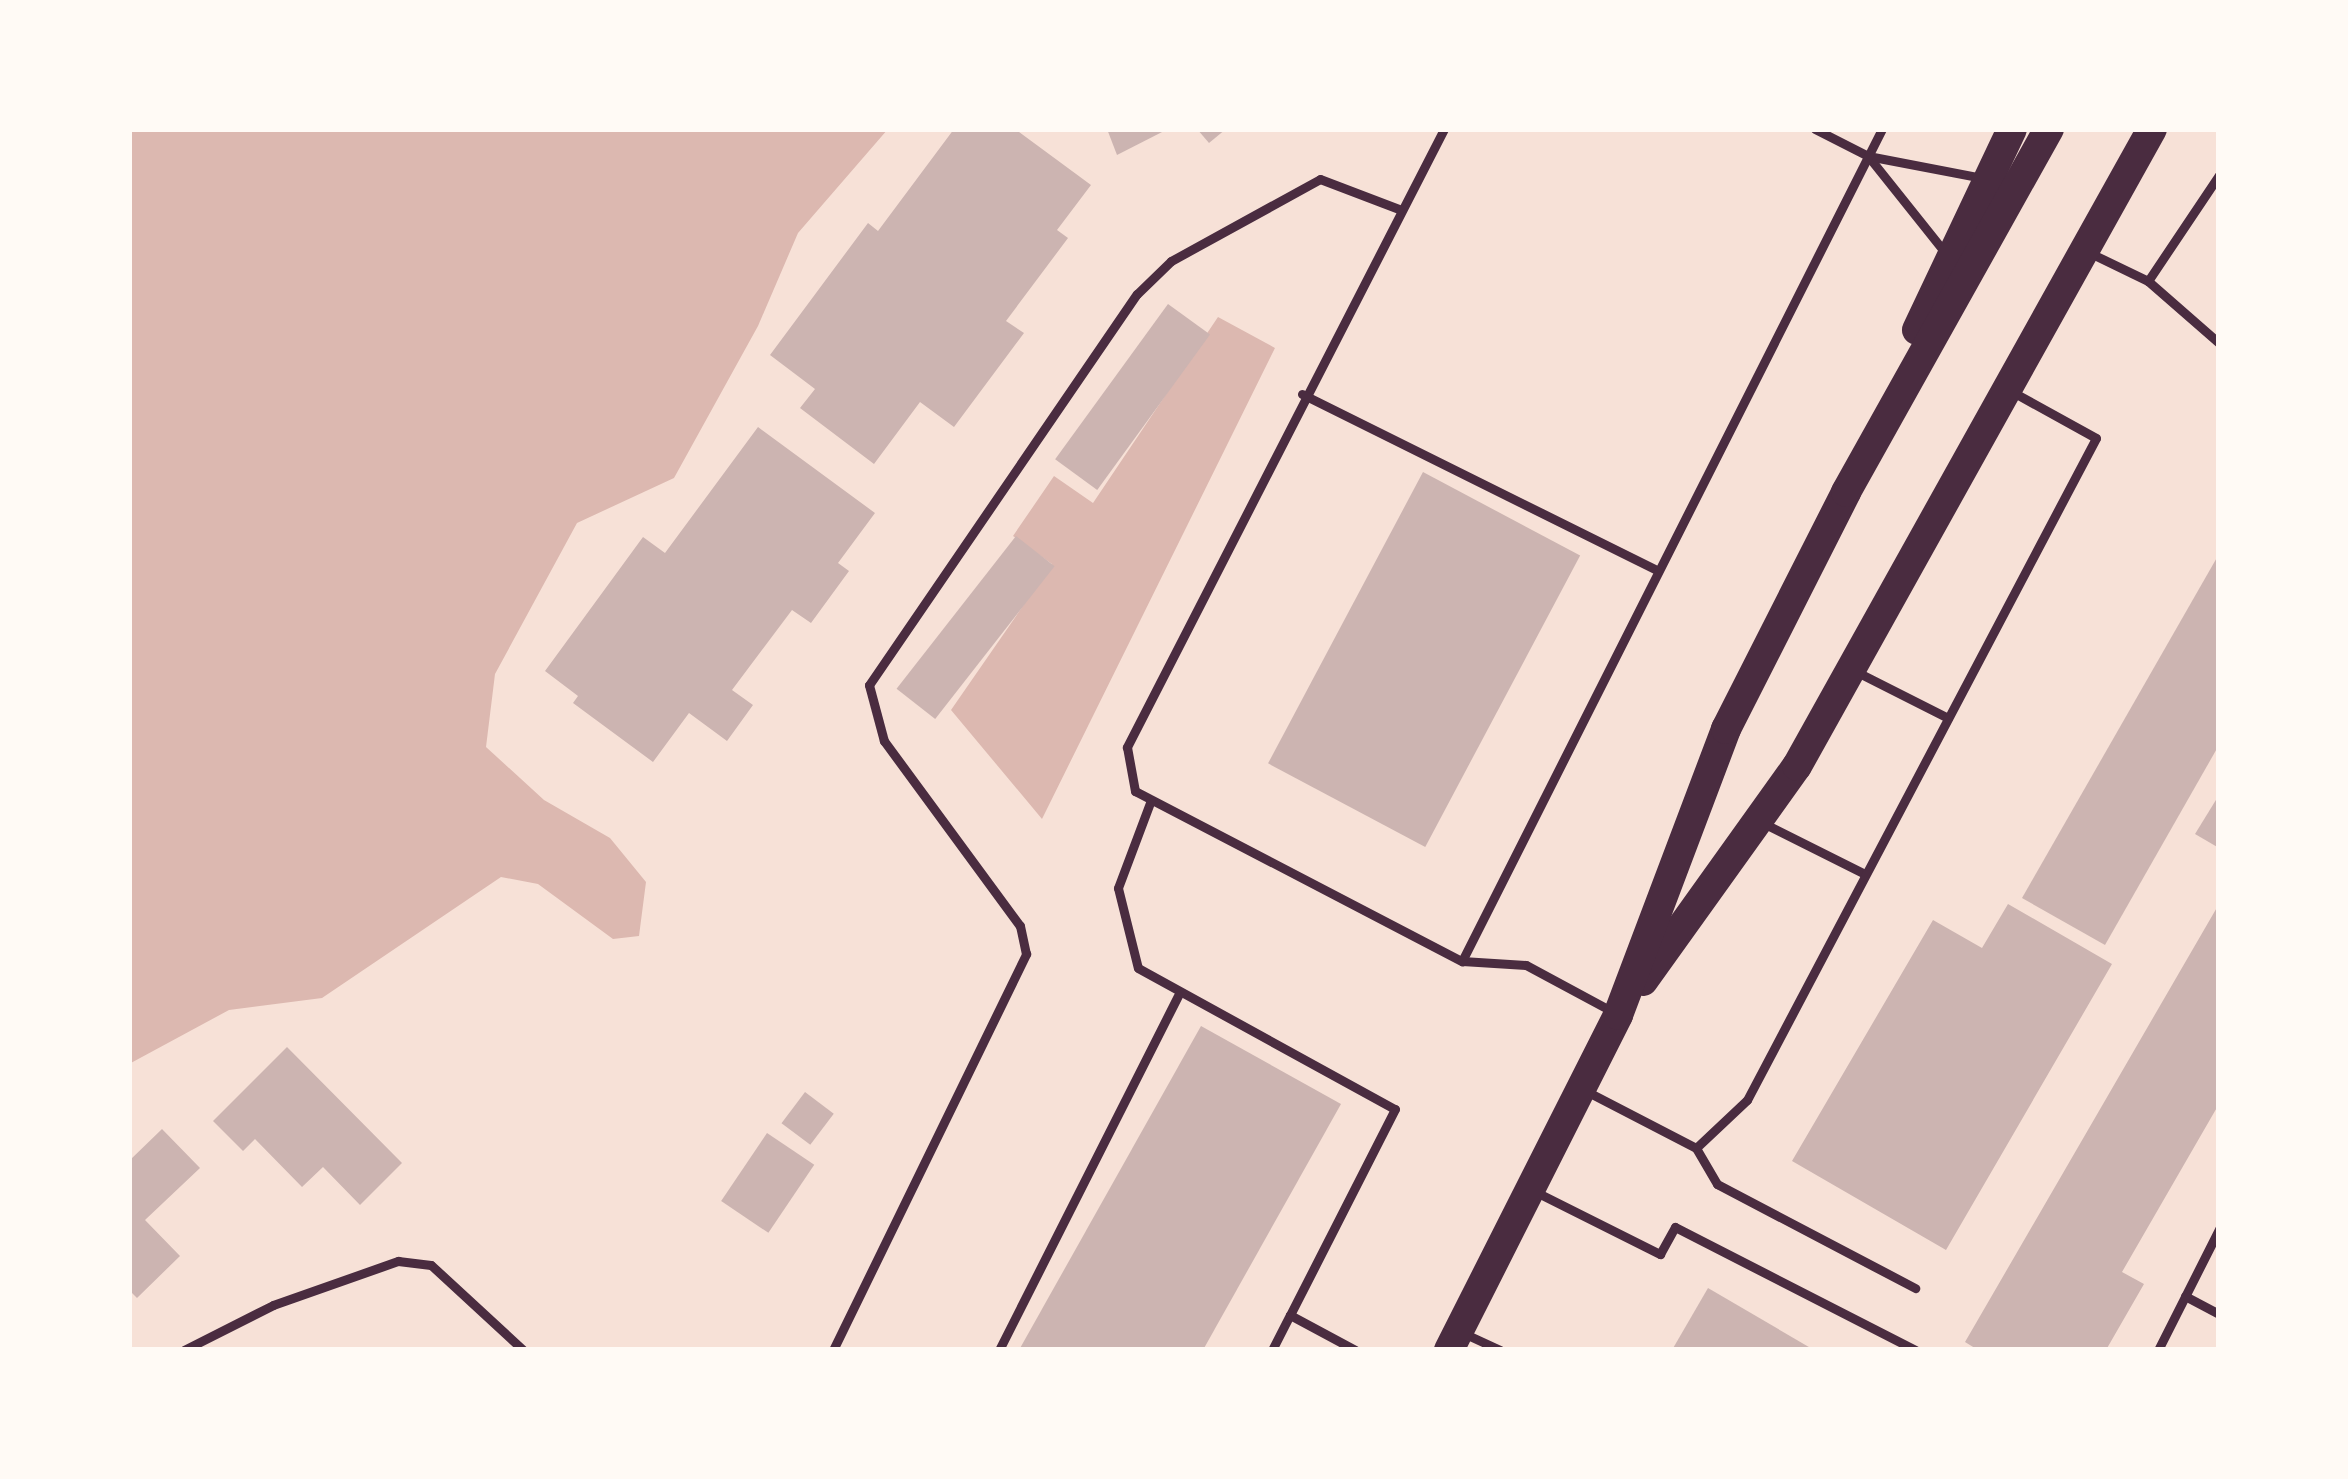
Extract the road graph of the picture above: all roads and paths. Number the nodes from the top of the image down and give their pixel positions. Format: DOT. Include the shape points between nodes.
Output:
graph roads {
  1 [pos="1444,129"];
  2 [pos="1815,129"];
  3 [pos="1882,129"];
  4 [pos="2012,129"];
  5 [pos="2049,129"];
  6 [pos="2152,129"];
  7 [pos="1868,156"];
  8 [pos="2219,175"];
  9 [pos="1988,179"];
  10 [pos="1399,208"];
  11 [pos="2084,250"];
  12 [pos="1949,257"];
  13 [pos="2148,281"];
  14 [pos="2219,343"];
  15 [pos="2005,388"];
  16 [pos="1302,394"];
  17 [pos="1846,492"];
  18 [pos="1657,570"];
  19 [pos="1850,669"];
  20 [pos="1948,718"];
  21 [pos="1151,800"];
  22 [pos="1758,820"];
  23 [pos="1865,874"];
  24 [pos="1462,961"];
  25 [pos="1178,997"];
  26 [pos="1618,1015"];
  27 [pos="1581,1089"];
  28 [pos="1696,1148"];
  29 [pos="1531,1189"];
  30 [pos="2219,1228"];
  31 [pos="1915,1288"];
  32 [pos="2185,1296"];
  33 [pos="2219,1313"];
  34 [pos="1290,1315"];
  35 [pos="1454,1341"];
  36 [pos="184,1350"];
  37 [pos="523,1350"];
  38 [pos="833,1350"];
  39 [pos="999,1350"];
  40 [pos="1272,1350"];
  41 [pos="1355,1350"];
  42 [pos="1500,1350"];
  43 [pos="1915,1350"];
  44 [pos="2158,1350"];
  1 -- 10 [label="lane"];
  2 -- 7 [label="lane"];
  3 -- 7 [label="lane"];
  4 -- 9 [label="main road"];
  5 -- 17 [label="main road"];
  6 -- 11 [label="main road"];
  7 -- 9 [label="lane"];
  7 -- 12 [label="lane"];
  7 -- 18 [label="lane"];
  8 -- 13 [label="lane"];
  9 -- 12 [label="main road"];
  10 -- 16 [label="lane"];
  10 -- 38 [label="lane" via="1320,178 1171,262 1137,294 868,685 884,741 1020,926 1027,954"];
  11 -- 13 [label="lane"];
  11 -- 15 [label="main road"];
  12 -- 17 [label="main road"];
  13 -- 14 [label="lane"];
  15 -- 19 [label="main road"];
  15 -- 20 [label="lane" via="2096,438"];
  16 -- 18 [label="lane"];
  16 -- 21 [label="lane" via="1127,747 1135,791"];
  17 -- 26 [label="main road" via="1726,729"];
  18 -- 24 [label="lane"];
  19 -- 20 [label="lane"];
  19 -- 22 [label="main road"];
  20 -- 23 [label="lane"];
  21 -- 24 [label="lane"];
  21 -- 25 [label="lane" via="1118,887 1138,968"];
  22 -- 23 [label="lane"];
  22 -- 26 [label="main road"];
  23 -- 28 [label="lane" via="1747,1100"];
  24 -- 26 [label="lane" via="1526,965"];
  25 -- 34 [label="lane" via="1395,1109"];
  25 -- 39 [label="lane"];
  26 -- 27 [label="main road"];
  27 -- 28 [label="lane"];
  27 -- 29 [label="main road"];
  28 -- 31 [label="lane" via="1717,1184"];
  29 -- 35 [label="main road"];
  29 -- 43 [label="lane" via="1660,1254 1675,1227"];
  30 -- 32 [label="lane"];
  32 -- 33 [label="lane"];
  32 -- 44 [label="lane"];
  34 -- 40 [label="lane"];
  34 -- 41 [label="lane"];
  35 -- 42 [label="lane"];
  36 -- 37 [label="lane" via="273,1305 398,1261 431,1264"];
}
